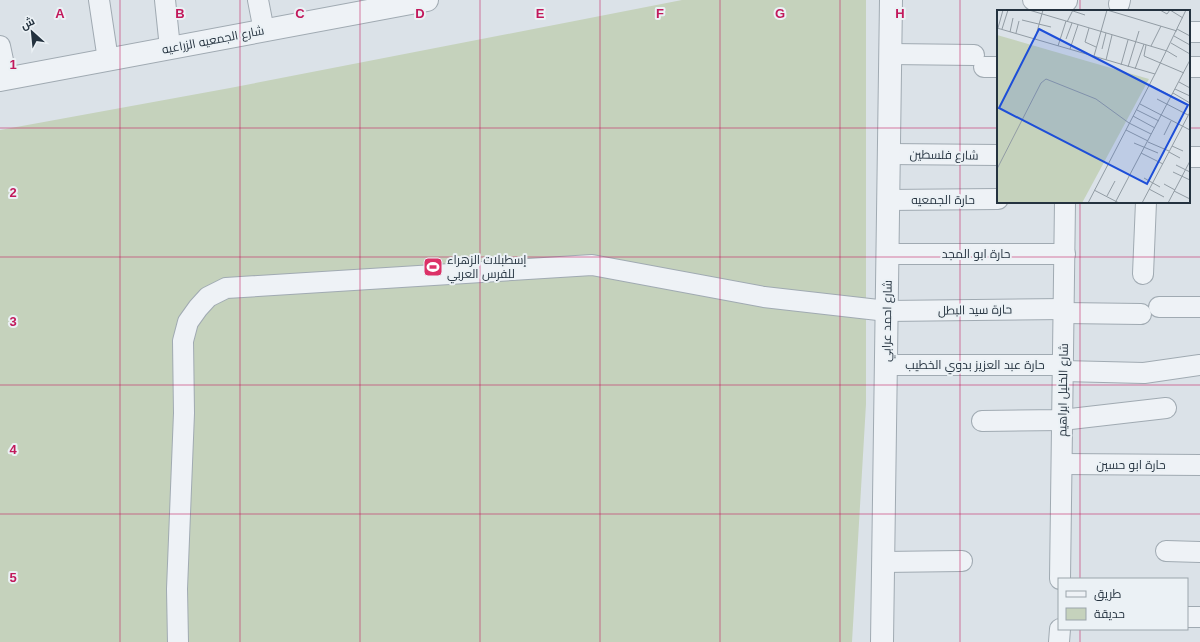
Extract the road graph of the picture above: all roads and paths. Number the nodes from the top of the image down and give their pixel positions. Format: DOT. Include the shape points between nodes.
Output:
graph roads {
  1 [pos="99,0"];
  2 [pos="165,0"];
  3 [pos="258,0"];
  4 [pos="427,0"];
  5 [pos="891,0"];
  6 [pos="1033,0"];
  7 [pos="1067,4"];
  8 [pos="264,31"];
  9 [pos="0,46"];
  10 [pos="170,48"];
  11 [pos="890,54"];
  12 [pos="108,60"];
  13 [pos="985,63"];
  14 [pos="3,79"];
  15 [pos="889,154"];
  16 [pos="997,155"];
  17 [pos="997,199"];
  18 [pos="888,200"];
  19 [pos="1065,203"];
  20 [pos="1146,203"];
  21 [pos="888,254"];
  22 [pos="1065,254"];
  23 [pos="1144,274"];
  24 [pos="1200,308"];
  25 [pos="887,311"];
  26 [pos="1064,311"];
  27 [pos="1200,364"];
  28 [pos="886,365"];
  29 [pos="1063,368"];
  30 [pos="1166,408"];
  31 [pos="1062,420"];
  32 [pos="982,421"];
  33 [pos="1062,464"];
  34 [pos="1200,465"];
  35 [pos="1166,551"];
  36 [pos="1200,552"];
  37 [pos="962,561"];
  38 [pos="883,562"];
  39 [pos="1060,578"];
  40 [pos="1188,617"];
  41 [pos="1200,617"];
  42 [pos="1060,630"];
  43 [pos="178,642"];
  44 [pos="882,642"];
  45 [pos="1059,642"];
  1 -- 12 [label="street"];
  2 -- 10 [label="street"];
  3 -- 8 [label="street"];
  4 -- 8 [label="street, شارع الجمعيه الزراعيه"];
  5 -- 11 [label="street, شارع احمد عرابي"];
  6 -- 7 [label="street"];
  8 -- 10 [label="street, شارع الجمعيه الزراعيه"];
  9 -- 14 [label="street"];
  10 -- 12 [label="street, شارع الجمعيه الزراعيه"];
  11 -- 13 [label="street"];
  11 -- 15 [label="street, شارع احمد عرابي"];
  12 -- 14 [label="street, شارع الجمعيه الزراعيه"];
  15 -- 16 [label="street, شارع فلسطين"];
  15 -- 18 [label="street, شارع احمد عرابي"];
  17 -- 18 [label="street, حارة الجمعيه"];
  18 -- 21 [label="street, شارع احمد عرابي"];
  19 -- 22 [label="street, شارع الخليل ابراهيم"];
  20 -- 23 [label="street"];
  21 -- 22 [label="street, حارة ابو المجد"];
  21 -- 25 [label="street, شارع احمد عرابي"];
  22 -- 26 [label="street, شارع الخليل ابراهيم"];
  24 -- 26 [label="street, حارة سيد البطل"];
  25 -- 26 [label="street, حارة سيد البطل"];
  25 -- 28 [label="street, شارع احمد عرابي"];
  25 -- 43 [label="street, حارة سيد البطل" via="764,297 592,265 226,288 208,298 198,308 188,322 183,341 184,413 177,589"];
  26 -- 29 [label="street, شارع الخليل ابراهيم"];
  27 -- 29 [label="street, حارة عبد العزيز بدوي الخطيب" via="1144,373"];
  28 -- 29 [label="street, حارة عبد العزيز بدوي الخطيب"];
  28 -- 38 [label="street, شارع احمد عرابي"];
  29 -- 31 [label="street, شارع الخليل ابراهيم"];
  30 -- 31 [label="street"];
  31 -- 32 [label="street"];
  31 -- 33 [label="street, شارع الخليل ابراهيم"];
  33 -- 34 [label="street, حارة ابو حسين"];
  33 -- 39 [label="street, شارع الخليل ابراهيم"];
  35 -- 36 [label="street"];
  37 -- 38 [label="street"];
  38 -- 44 [label="street, شارع احمد عرابي"];
  40 -- 41 [label="street"];
  42 -- 45 [label="street"];
}
